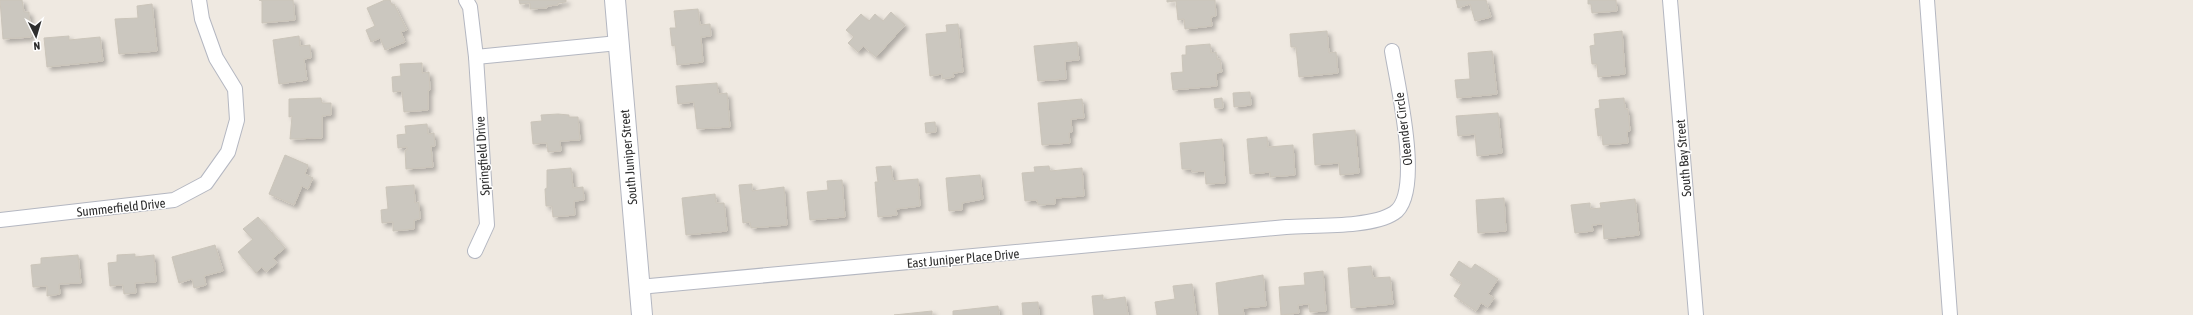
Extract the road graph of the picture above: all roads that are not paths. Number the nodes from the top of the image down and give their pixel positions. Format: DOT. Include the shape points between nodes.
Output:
graph roads {
  1 [pos="199,0"];
  2 [pos="466,0"];
  3 [pos="615,0"];
  4 [pos="1670,0"];
  5 [pos="1927,0"];
  6 [pos="618,43"];
  7 [pos="1392,51"];
  8 [pos="476,57"];
  9 [pos="0,220"];
  10 [pos="1286,227"];
  11 [pos="475,252"];
  12 [pos="639,287"];
  13 [pos="642,315"];
  14 [pos="1696,315"];
  15 [pos="1950,315"];
  1 -- 9 [label="street, Summerfield Drive" via="202,19 216,58 234,89 237,120 228,152 206,183 174,200"];
  2 -- 8 [label="street, Springfield Drive" via="470,8"];
  3 -- 6 [label="street, South Juniper Street"];
  4 -- 14 [label="street, South Bay Street"];
  5 -- 15 [label="street"];
  6 -- 8 [label="street"];
  6 -- 12 [label="street, South Juniper Street"];
  7 -- 10 [label="street, Oleander Circle" via="1409,156 1403,204 1394,213 1374,222"];
  8 -- 11 [label="street, Springfield Drive" via="487,224"];
  10 -- 12 [label="street, East Juniper Place Drive"];
  12 -- 13 [label="street, South Juniper Street"];
}
